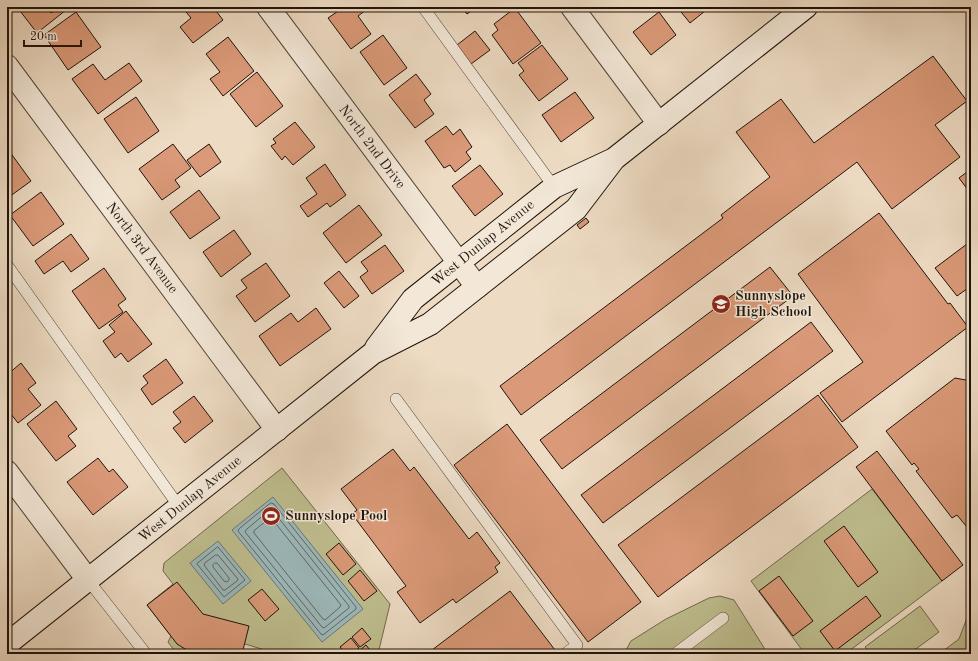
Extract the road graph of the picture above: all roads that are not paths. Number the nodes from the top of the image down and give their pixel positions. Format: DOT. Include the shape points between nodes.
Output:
graph roads {
  1 [pos="268,7"];
  2 [pos="422,7"];
  3 [pos="572,7"];
  4 [pos="806,7"];
  5 [pos="7,66"];
  6 [pos="659,124"];
  7 [pos="614,159"];
  8 [pos="554,187"];
  9 [pos="458,263"];
  10 [pos="7,265"];
  11 [pos="477,287"];
  12 [pos="372,352"];
  13 [pos="396,398"];
  14 [pos="276,430"];
  15 [pos="7,472"];
  16 [pos="180,508"];
  17 [pos="88,580"];
  18 [pos="722,618"];
  19 [pos="7,644"];
  20 [pos="146,654"];
  21 [pos="565,654"];
  22 [pos="675,654"];
  1 -- 9 [label="main road, North 2nd Drive"];
  2 -- 8 [label="lane"];
  3 -- 6 [label="main road"];
  4 -- 6 [label="main road, West Dunlap Avenue"];
  5 -- 14 [label="main road, North 3rd Avenue"];
  6 -- 7 [label="main road, West Dunlap Avenue"];
  7 -- 8 [label="main road, West Dunlap Avenue"];
  7 -- 11 [label="main road, West Dunlap Avenue" via="576,209"];
  8 -- 9 [label="main road, West Dunlap Avenue"];
  9 -- 11 [label="main road, North 2nd Drive"];
  9 -- 12 [label="main road, West Dunlap Avenue" via="413,299"];
  10 -- 16 [label="lane"];
  11 -- 12 [label="main road, West Dunlap Avenue" via="430,324"];
  12 -- 14 [label="main road, West Dunlap Avenue"];
  13 -- 21 [label="lane" via="577,645"];
  14 -- 16 [label="main road, West Dunlap Avenue"];
  15 -- 17 [label="main road"];
  16 -- 17 [label="main road, West Dunlap Avenue"];
  17 -- 19 [label="main road, West Dunlap Avenue"];
  17 -- 20 [label="lane"];
  18 -- 22 [label="lane"];
}
